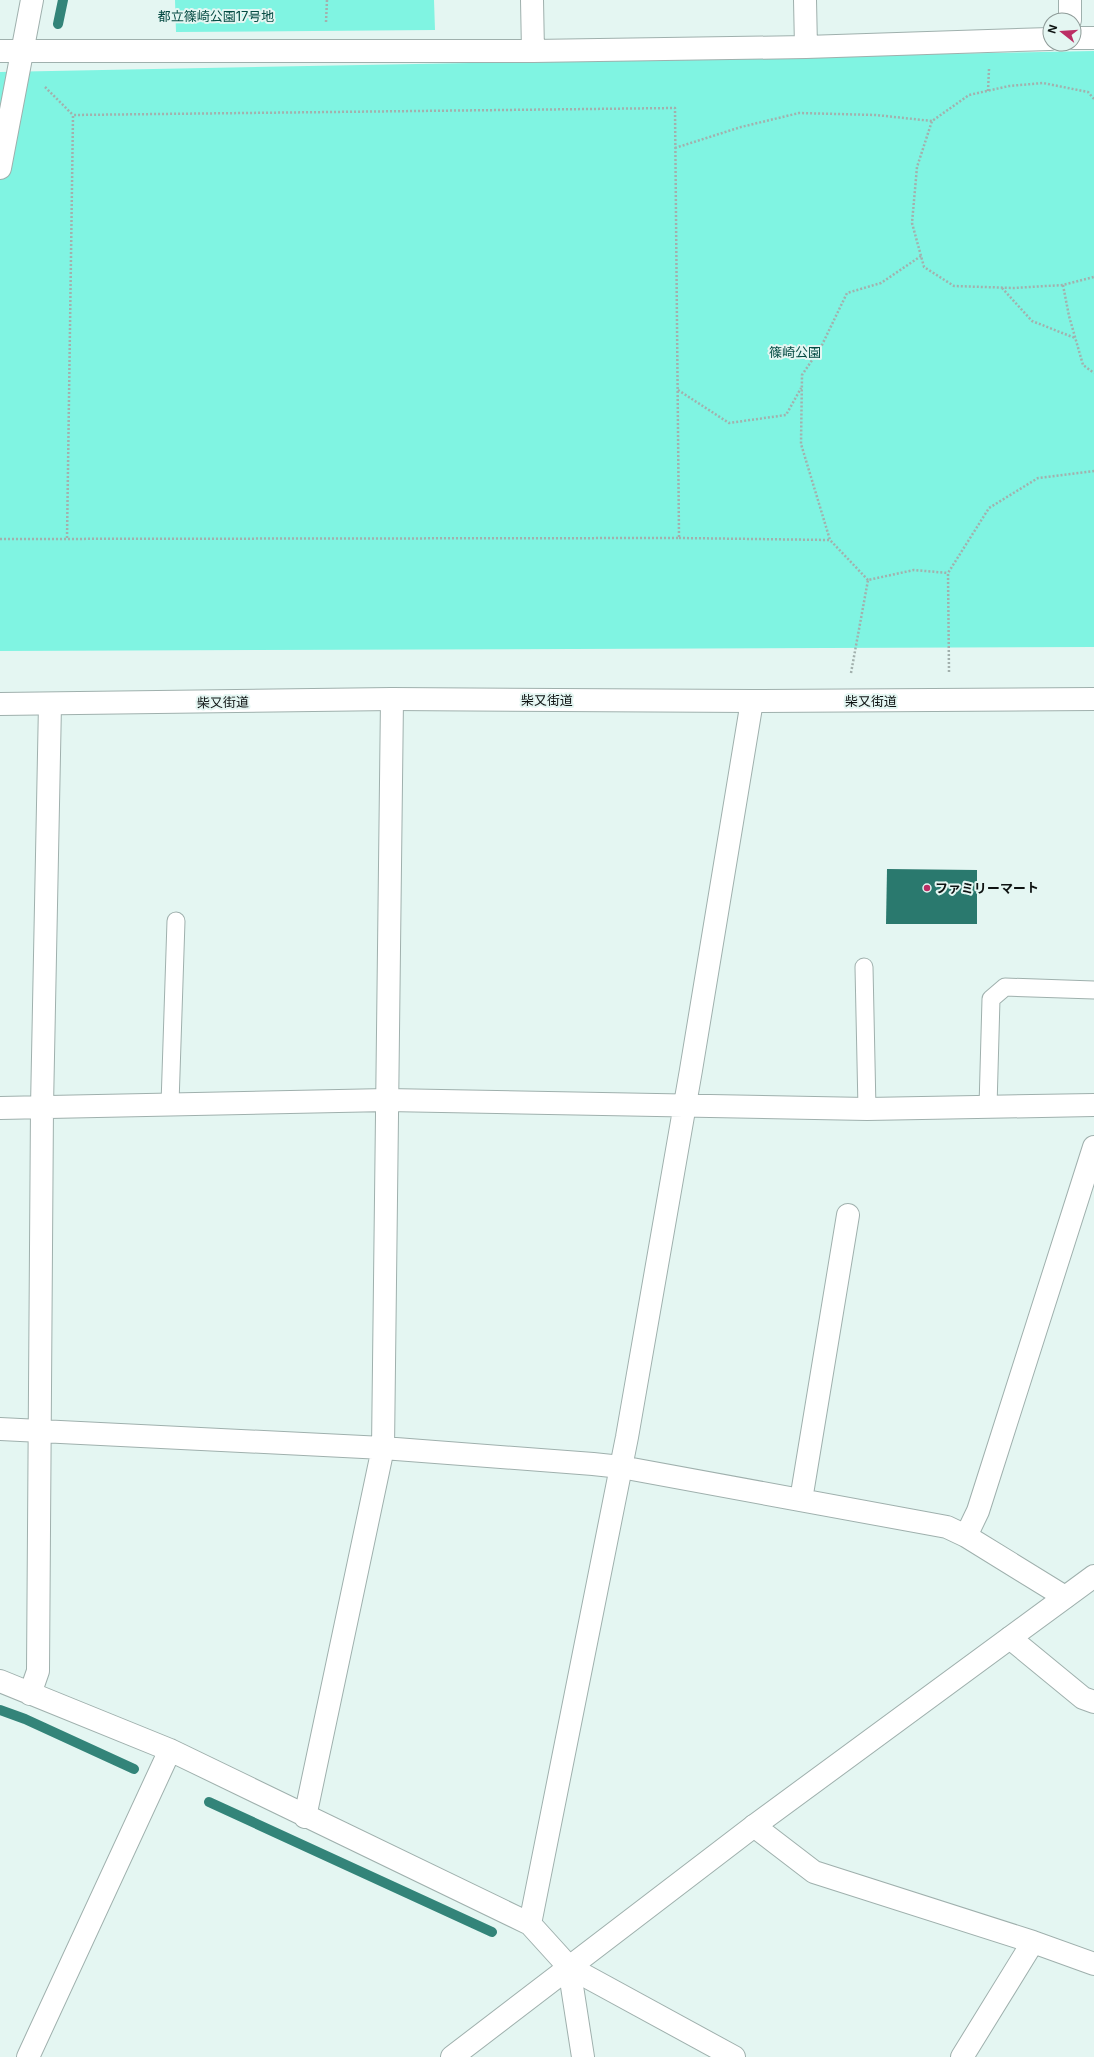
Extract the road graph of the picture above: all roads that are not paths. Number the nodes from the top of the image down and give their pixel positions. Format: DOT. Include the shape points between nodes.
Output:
graph roads {
  1 [pos="32,0"];
  2 [pos="532,0"];
  3 [pos="805,0"];
  4 [pos="1070,0"];
  5 [pos="1070,12"];
  6 [pos="1082,38"];
  7 [pos="1094,38"];
  8 [pos="1042,39"];
  9 [pos="806,47"];
  10 [pos="0,51"];
  11 [pos="533,51"];
  12 [pos="22,56"];
  13 [pos="0,168"];
  14 [pos="392,699"];
  15 [pos="1094,699"];
  16 [pos="752,702"];
  17 [pos="0,704"];
  18 [pos="50,704"];
  19 [pos="176,921"];
  20 [pos="864,967"];
  21 [pos="1094,990"];
  22 [pos="387,1100"];
  23 [pos="170,1104"];
  24 [pos="1094,1104"];
  25 [pos="685,1105"];
  26 [pos="42,1107"];
  27 [pos="988,1107"];
  28 [pos="0,1108"];
  29 [pos="867,1108"];
  30 [pos="1094,1147"];
  31 [pos="848,1215"];
  32 [pos="0,1429"];
  33 [pos="40,1431"];
  34 [pos="383,1448"];
  35 [pos="621,1467"];
  36 [pos="801,1500"];
  37 [pos="966,1536"];
  38 [pos="1094,1576"];
  39 [pos="1065,1597"];
  40 [pos="1010,1638"];
  41 [pos="0,1682"];
  42 [pos="30,1694"];
  43 [pos="1094,1702"];
  44 [pos="170,1750"];
  45 [pos="306,1817"];
  46 [pos="754,1826"];
  47 [pos="530,1924"];
  48 [pos="1032,1942"];
  49 [pos="1094,1964"];
  50 [pos="569,1967"];
  51 [pos="28,2057"];
  52 [pos="452,2057"];
  53 [pos="583,2057"];
  54 [pos="734,2057"];
  55 [pos="962,2057"];
  1 -- 12 [label="street"];
  2 -- 11 [label="street"];
  3 -- 9 [label="street"];
  4 -- 5 [label="street"];
  6 -- 7 [label="street"];
  8 -- 9 [label="street"];
  9 -- 11 [label="street"];
  10 -- 12 [label="street"];
  11 -- 12 [label="street"];
  12 -- 13 [label="street"];
  14 -- 16 [label="street, 柴又街道"];
  14 -- 18 [label="street, 柴又街道"];
  14 -- 22 [label="street"];
  15 -- 16 [label="street, 柴又街道"];
  16 -- 25 [label="street"];
  17 -- 18 [label="street, 柴又街道"];
  18 -- 26 [label="street"];
  19 -- 23 [label="lane"];
  20 -- 29 [label="lane"];
  21 -- 27 [label="lane" via="1005,986 991,1000"];
  22 -- 23 [label="street"];
  22 -- 25 [label="street"];
  22 -- 34 [label="street"];
  23 -- 26 [label="street"];
  24 -- 27 [label="street"];
  25 -- 29 [label="street"];
  25 -- 35 [label="street"];
  26 -- 28 [label="street"];
  26 -- 33 [label="street"];
  27 -- 29 [label="street"];
  30 -- 37 [label="street" via="978,1511"];
  31 -- 36 [label="street"];
  32 -- 33 [label="street"];
  33 -- 34 [label="street"];
  33 -- 42 [label="street" via="38,1671"];
  34 -- 35 [label="street"];
  34 -- 45 [label="street"];
  35 -- 36 [label="street"];
  35 -- 47 [label="street"];
  36 -- 37 [label="street" via="948,1527"];
  37 -- 39 [label="street"];
  38 -- 39 [label="street"];
  39 -- 40 [label="street"];
  40 -- 43 [label="street" via="1083,1698"];
  40 -- 46 [label="street"];
  41 -- 42 [label="street"];
  42 -- 44 [label="street"];
  44 -- 45 [label="street"];
  44 -- 51 [label="street"];
  45 -- 47 [label="street"];
  46 -- 48 [label="street" via="814,1872"];
  46 -- 50 [label="street"];
  47 -- 50 [label="street"];
  48 -- 49 [label="street"];
  48 -- 55 [label="street"];
  50 -- 52 [label="street"];
  50 -- 53 [label="street"];
  50 -- 54 [label="street"];
}
